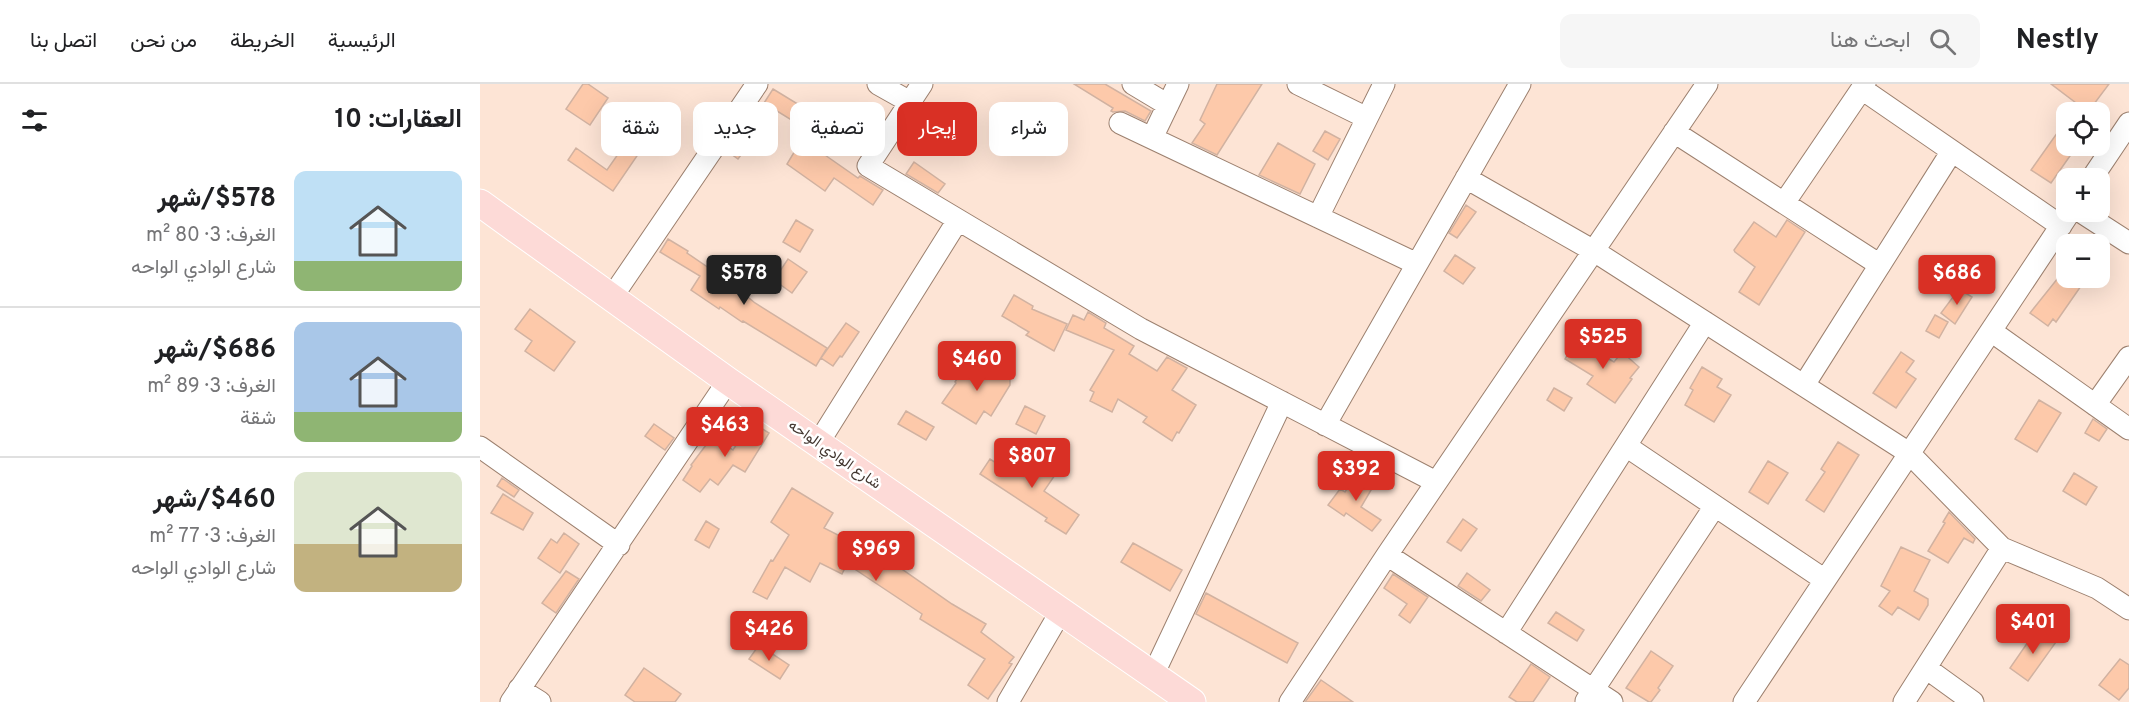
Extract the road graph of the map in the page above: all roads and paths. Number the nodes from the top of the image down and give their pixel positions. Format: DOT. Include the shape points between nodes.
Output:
graph roads {
  1 [pos="757,84"];
  2 [pos="878,84"];
  3 [pos="922,84"];
  4 [pos="1133,84"];
  5 [pos="1178,84"];
  6 [pos="1298,84"];
  7 [pos="1384,84"];
  8 [pos="1520,84"];
  9 [pos="1707,84"];
  10 [pos="1864,87"];
  11 [pos="910,102"];
  12 [pos="1168,105"];
  13 [pos="1367,118"];
  14 [pos="897,122"];
  15 [pos="1120,123"];
  16 [pos="2129,123"];
  17 [pos="1674,132"];
  18 [pos="1152,138"];
  19 [pos="1952,151"];
  20 [pos="2099,168"];
  21 [pos="1466,178"];
  22 [pos="480,203"];
  23 [pos="1784,203"];
  24 [pos="2056,214"];
  25 [pos="1318,217"];
  26 [pos="958,220"];
  27 [pos="2063,222"];
  28 [pos="2096,222"];
  29 [pos="2129,243"];
  30 [pos="1594,250"];
  31 [pos="1417,264"];
  32 [pos="1880,265"];
  33 [pos="612,297"];
  34 [pos="1705,322"];
  35 [pos="1991,331"];
  36 [pos="2129,357"];
  37 [pos="728,381"];
  38 [pos="1804,385"];
  39 [pos="1282,402"];
  40 [pos="2094,405"];
  41 [pos="1325,425"];
  42 [pos="2129,429"];
  43 [pos="819,442"];
  44 [pos="1626,446"];
  45 [pos="480,447"];
  46 [pos="1910,453"];
  47 [pos="1436,482"];
  48 [pos="1715,506"];
  49 [pos="618,545"];
  50 [pos="2002,548"];
  51 [pos="1387,555"];
  52 [pos="1825,580"];
  53 [pos="2129,609"];
  54 [pos="1061,611"];
  55 [pos="1506,633"];
  56 [pos="1926,668"];
  57 [pos="1153,675"];
  58 [pos="515,696"];
  59 [pos="1590,696"];
  60 [pos="540,702"];
  61 [pos="1008,702"];
  62 [pos="1192,702"];
  63 [pos="1290,702"];
  64 [pos="1612,702"];
  65 [pos="1744,702"];
  66 [pos="1904,702"];
  67 [pos="1973,702"];
  1 -- 33 [label="street"];
  2 -- 11 [label="street"];
  3 -- 11 [label="street"];
  4 -- 12 [label="street"];
  5 -- 12 [label="street"];
  6 -- 13 [label="street"];
  7 -- 13 [label="street"];
  8 -- 21 [label="street"];
  9 -- 17 [label="street"];
  10 -- 19 [label="street"];
  10 -- 23 [label="street"];
  12 -- 18 [label="street"];
  13 -- 25 [label="street"];
  14 -- 26 [label="street" via="868,166"];
  15 -- 18 [label="street"];
  16 -- 20 [label="street"];
  17 -- 23 [label="street"];
  17 -- 30 [label="street"];
  18 -- 25 [label="street"];
  19 -- 24 [label="street"];
  19 -- 32 [label="street"];
  21 -- 30 [label="street"];
  21 -- 31 [label="street"];
  22 -- 33 [label="main road, شارع الوادي الواحه"];
  23 -- 32 [label="street"];
  25 -- 31 [label="street"];
  26 -- 39 [label="street" via="1141,329"];
  26 -- 43 [label="street"];
  27 -- 35 [label="street"];
  28 -- 29 [label="street"];
  30 -- 34 [label="street"];
  30 -- 47 [label="street"];
  31 -- 41 [label="street"];
  32 -- 38 [label="street"];
  33 -- 37 [label="main road, شارع الوادي الواحه"];
  34 -- 38 [label="street"];
  34 -- 44 [label="street"];
  35 -- 40 [label="street"];
  35 -- 46 [label="street"];
  36 -- 40 [label="street"];
  37 -- 43 [label="main road, شارع الوادي الواحه"];
  37 -- 49 [label="street"];
  38 -- 46 [label="street"];
  39 -- 41 [label="street"];
  39 -- 57 [label="street"];
  40 -- 42 [label="street"];
  41 -- 47 [label="street"];
  43 -- 54 [label="main road, شارع الوادي الواحه"];
  44 -- 48 [label="street"];
  44 -- 55 [label="street"];
  45 -- 49 [label="street"];
  46 -- 50 [label="street"];
  46 -- 52 [label="street"];
  47 -- 51 [label="street"];
  48 -- 52 [label="street"];
  48 -- 59 [label="street"];
  49 -- 58 [label="street"];
  50 -- 53 [label="street" via="2097,588"];
  50 -- 56 [label="street"];
  51 -- 55 [label="street"];
  51 -- 63 [label="street"];
  52 -- 65 [label="street"];
  54 -- 57 [label="main road, شارع الوادي الواحه"];
  54 -- 61 [label="street"];
  55 -- 59 [label="street"];
  56 -- 66 [label="street"];
  56 -- 67 [label="street"];
  57 -- 62 [label="main road, شارع الوادي الواحه"];
  58 -- 60 [label="street"];
  59 -- 64 [label="street"];
}
